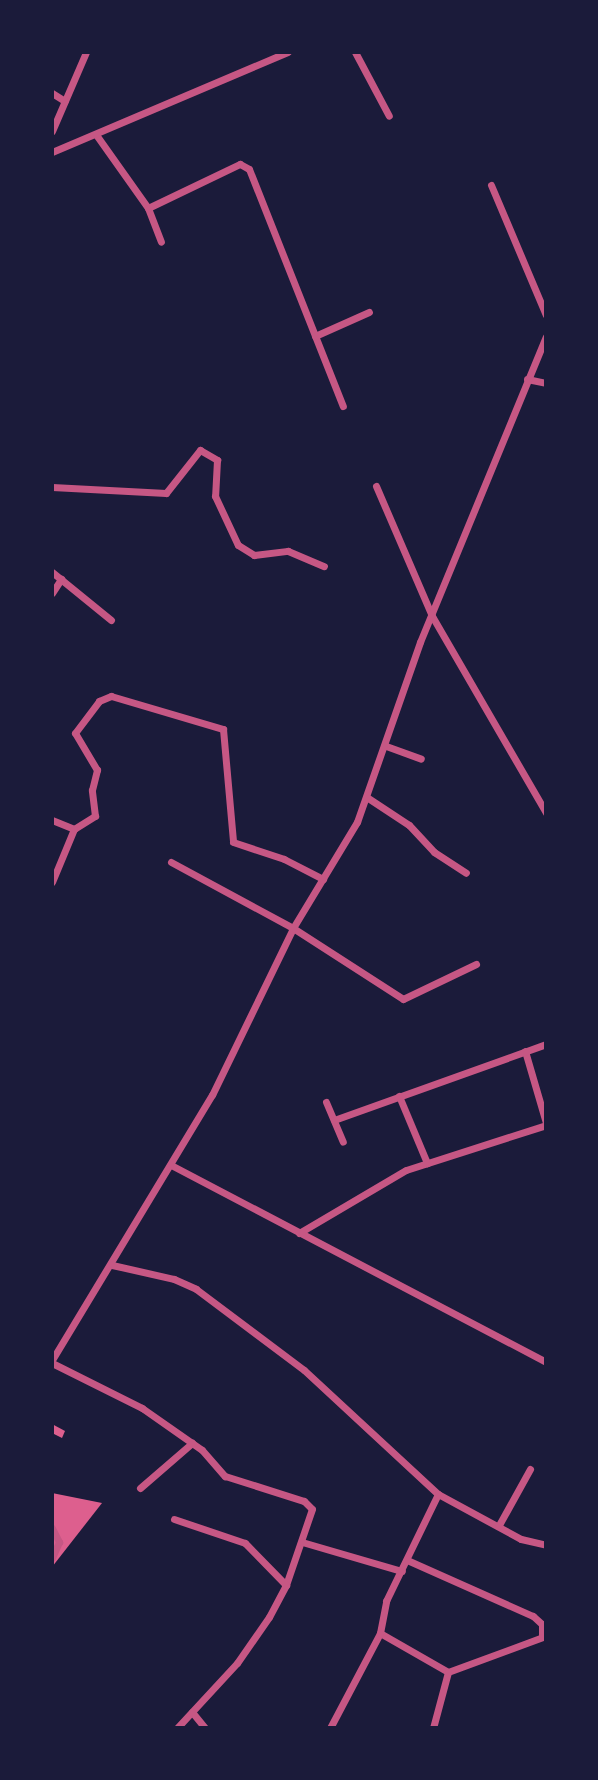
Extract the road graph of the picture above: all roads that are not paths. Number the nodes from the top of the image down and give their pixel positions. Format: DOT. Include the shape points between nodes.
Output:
graph roads {
  1 [pos="86,52"];
  2 [pos="288,52"];
  3 [pos="355,52"];
  4 [pos="52,93"];
  5 [pos="65,101"];
  6 [pos="389,116"];
  7 [pos="53,130"];
  8 [pos="97,136"];
  9 [pos="52,152"];
  10 [pos="491,185"];
  11 [pos="148,208"];
  12 [pos="161,242"];
  13 [pos="369,312"];
  14 [pos="545,315"];
  15 [pos="315,335"];
  16 [pos="545,337"];
  17 [pos="527,379"];
  18 [pos="545,383"];
  19 [pos="343,406"];
  20 [pos="376,486"];
  21 [pos="52,487"];
  22 [pos="324,566"];
  23 [pos="52,572"];
  24 [pos="61,579"];
  25 [pos="52,593"];
  26 [pos="432,616"];
  27 [pos="111,620"];
  28 [pos="386,746"];
  29 [pos="421,759"];
  30 [pos="368,798"];
  31 [pos="545,813"];
  32 [pos="52,820"];
  33 [pos="74,829"];
  34 [pos="171,862"];
  35 [pos="466,873"];
  36 [pos="323,879"];
  37 [pos="52,882"];
  38 [pos="293,928"];
  39 [pos="476,964"];
  40 [pos="545,1044"];
  41 [pos="525,1051"];
  42 [pos="399,1096"];
  43 [pos="327,1102"];
  44 [pos="334,1120"];
  45 [pos="545,1124"];
  46 [pos="344,1142"];
  47 [pos="426,1163"];
  48 [pos="172,1165"];
  49 [pos="299,1233"];
  50 [pos="111,1265"];
  51 [pos="52,1361"];
  52 [pos="545,1362"];
  53 [pos="192,1443"];
  54 [pos="530,1469"];
  55 [pos="140,1488"];
  56 [pos="439,1494"];
  57 [pos="174,1519"];
  58 [pos="499,1525"];
  59 [pos="52,1528"];
  60 [pos="302,1542"];
  61 [pos="545,1545"];
  62 [pos="52,1559"];
  63 [pos="407,1560"];
  64 [pos="401,1572"];
  65 [pos="286,1584"];
  66 [pos="380,1633"];
  67 [pos="544,1637"];
  68 [pos="448,1672"];
  69 [pos="192,1712"];
  70 [pos="177,1727"];
  71 [pos="205,1727"];
  72 [pos="330,1727"];
  73 [pos="433,1727"];
  1 -- 5 [label="street"];
  2 -- 8 [label="street"];
  3 -- 6 [label="street"];
  4 -- 5 [label="street"];
  5 -- 7 [label="street"];
  8 -- 9 [label="street"];
  8 -- 11 [label="street"];
  10 -- 14 [label="street"];
  11 -- 12 [label="street"];
  11 -- 15 [label="street" via="245,166"];
  13 -- 15 [label="street"];
  15 -- 19 [label="street"];
  16 -- 17 [label="street"];
  17 -- 18 [label="street"];
  17 -- 26 [label="street"];
  20 -- 26 [label="street"];
  21 -- 22 [label="street" via="166,493 200,450 218,460 215,496 238,545 254,555 288,551"];
  23 -- 24 [label="street"];
  24 -- 25 [label="street"];
  24 -- 27 [label="street"];
  26 -- 28 [label="street"];
  26 -- 31 [label="street"];
  28 -- 29 [label="street"];
  28 -- 30 [label="street"];
  30 -- 35 [label="street"];
  30 -- 36 [label="street"];
  32 -- 33 [label="street"];
  33 -- 36 [label="street" via="95,816 92,790 97,770 75,733 99,701 111,696 223,729 233,842 284,859"];
  33 -- 37 [label="street"];
  34 -- 38 [label="street"];
  36 -- 38 [label="street"];
  38 -- 39 [label="street" via="403,999"];
  38 -- 48 [label="street" via="212,1095"];
  40 -- 41 [label="street"];
  41 -- 42 [label="street"];
  41 -- 45 [label="street"];
  42 -- 44 [label="street"];
  42 -- 47 [label="street"];
  43 -- 44 [label="street"];
  44 -- 46 [label="street"];
  45 -- 47 [label="street"];
  47 -- 49 [label="street"];
  48 -- 49 [label="street"];
  48 -- 50 [label="street"];
  49 -- 52 [label="street"];
  50 -- 51 [label="street"];
  50 -- 56 [label="street" via="183,1282 240,1319 304,1370"];
  51 -- 53 [label="street" via="134,1403"];
  53 -- 55 [label="street"];
  53 -- 60 [label="street" via="235,1481 310,1504"];
  54 -- 58 [label="street"];
  56 -- 58 [label="street"];
  56 -- 63 [label="street"];
  57 -- 65 [label="street" via="245,1543"];
  58 -- 61 [label="street" via="529,1543"];
  59 -- 62 [label="street" via="59,1542"];
  60 -- 64 [label="street"];
  60 -- 65 [label="street"];
  63 -- 64 [label="street"];
  63 -- 67 [label="street" via="533,1616 542,1624"];
  64 -- 66 [label="street" via="381,1615"];
  65 -- 69 [label="street" via="237,1663"];
  66 -- 68 [label="street"];
  66 -- 72 [label="street"];
  67 -- 68 [label="street"];
  68 -- 73 [label="street"];
  69 -- 70 [label="street"];
  69 -- 71 [label="street"];
}
